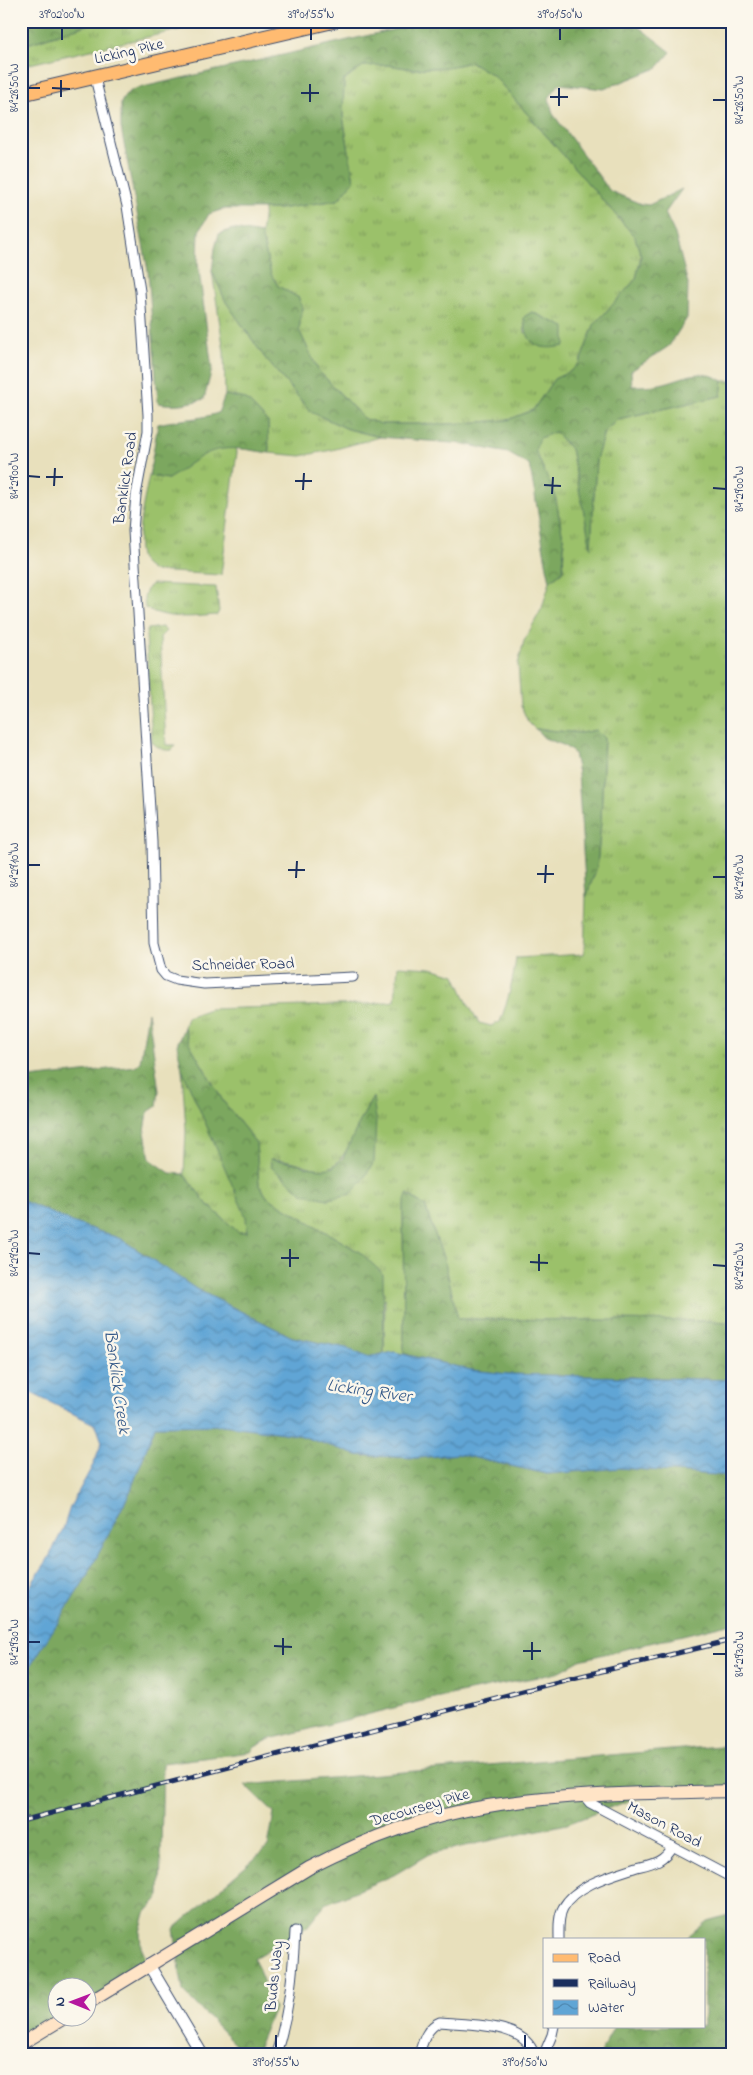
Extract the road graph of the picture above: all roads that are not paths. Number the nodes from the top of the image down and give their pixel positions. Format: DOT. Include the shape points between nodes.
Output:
graph roads {
  1 [pos="333,21"];
  2 [pos="95,78"];
  3 [pos="21,94"];
  4 [pos="153,917"];
  5 [pos="353,978"];
  6 [pos="732,1791"];
  7 [pos="584,1796"];
  8 [pos="672,1846"];
  9 [pos="732,1878"];
  10 [pos="295,1931"];
  11 [pos="559,1938"];
  12 [pos="149,1965"];
  13 [pos="98,1997"];
  14 [pos="48,2028"];
  15 [pos="554,2028"];
  16 [pos="21,2044"];
  17 [pos="202,2054"];
  18 [pos="276,2054"];
  19 [pos="419,2054"];
  20 [pos="534,2054"];
  21 [pos="544,2054"];
  1 -- 2 [label="main road, Licking Pike"];
  2 -- 3 [label="main road, Licking Pike"];
  2 -- 4 [label="street, Banklick Road" via="132,233 147,378 148,431 133,531 152,842"];
  4 -- 5 [label="street, Schneider Road" via="154,942 161,970 176,980 204,984"];
  6 -- 7 [label="main road, Decoursey Pike"];
  7 -- 8 [label="street, Mason Road" via="590,1803"];
  7 -- 12 [label="main road, Decoursey Pike" via="488,1806 447,1814 392,1831 309,1868"];
  8 -- 9 [label="street, Mason Road"];
  8 -- 11 [label="street" via="667,1855 656,1862 602,1880 575,1894 563,1907"];
  10 -- 18 [label="street, Buds Way" via="291,1995"];
  12 -- 13 [label="main road, Decoursey Pike"];
  12 -- 17 [label="street"];
  14 -- 16 [label="main road"];
  15 -- 21 [label="street"];
  19 -- 20 [label="street" via="428,2032 440,2022 502,2029 527,2040"];
}
